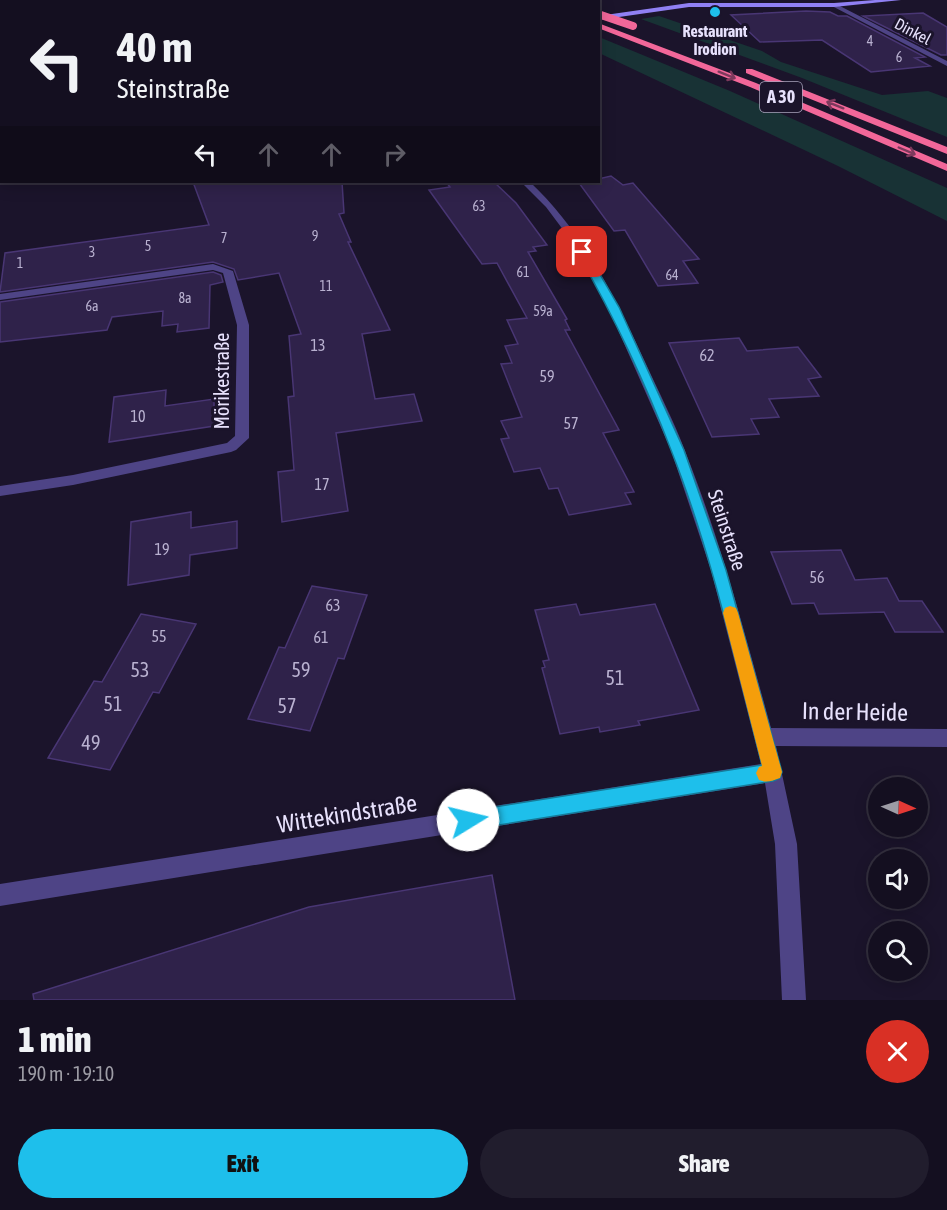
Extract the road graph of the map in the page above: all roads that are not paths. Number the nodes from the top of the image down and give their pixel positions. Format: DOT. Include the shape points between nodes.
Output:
graph roads {
  1 [pos="898,0"];
  2 [pos="834,5"];
  3 [pos="600,16"];
  4 [pos="600,17"];
  5 [pos="600,26"];
  6 [pos="644,31"];
  7 [pos="947,64"];
  8 [pos="745,69"];
  9 [pos="947,152"];
  10 [pos="947,168"];
  11 [pos="526,183"];
  12 [pos="0,297"];
  13 [pos="0,491"];
  14 [pos="763,736"];
  15 [pos="947,738"];
  16 [pos="773,772"];
  17 [pos="0,894"];
  18 [pos="794,1000"];
  1 -- 2 [label="street"];
  2 -- 3 [label="street" via="688,5"];
  2 -- 7 [label="street, Dinkel"];
  4 -- 6 [label="highway, bridge"];
  5 -- 10 [label="highway, A 30, one-way" via="753,85"];
  9 -- 8 [label="highway, A 30, one-way"];
  11 -- 14 [label="street, Steinstraße" via="549,205 577,243 614,307 678,450 719,570"];
  12 -- 13 [label="street, Mörikestraße" via="213,267 228,271 243,325 243,438 231,447"];
  14 -- 15 [label="street, In der Heide"];
  14 -- 16 [label="street, Steinstraße"];
  16 -- 17 [label="street, Wittekindstraße"];
  16 -- 18 [label="street, Steinstraße" via="786,844"];
}
